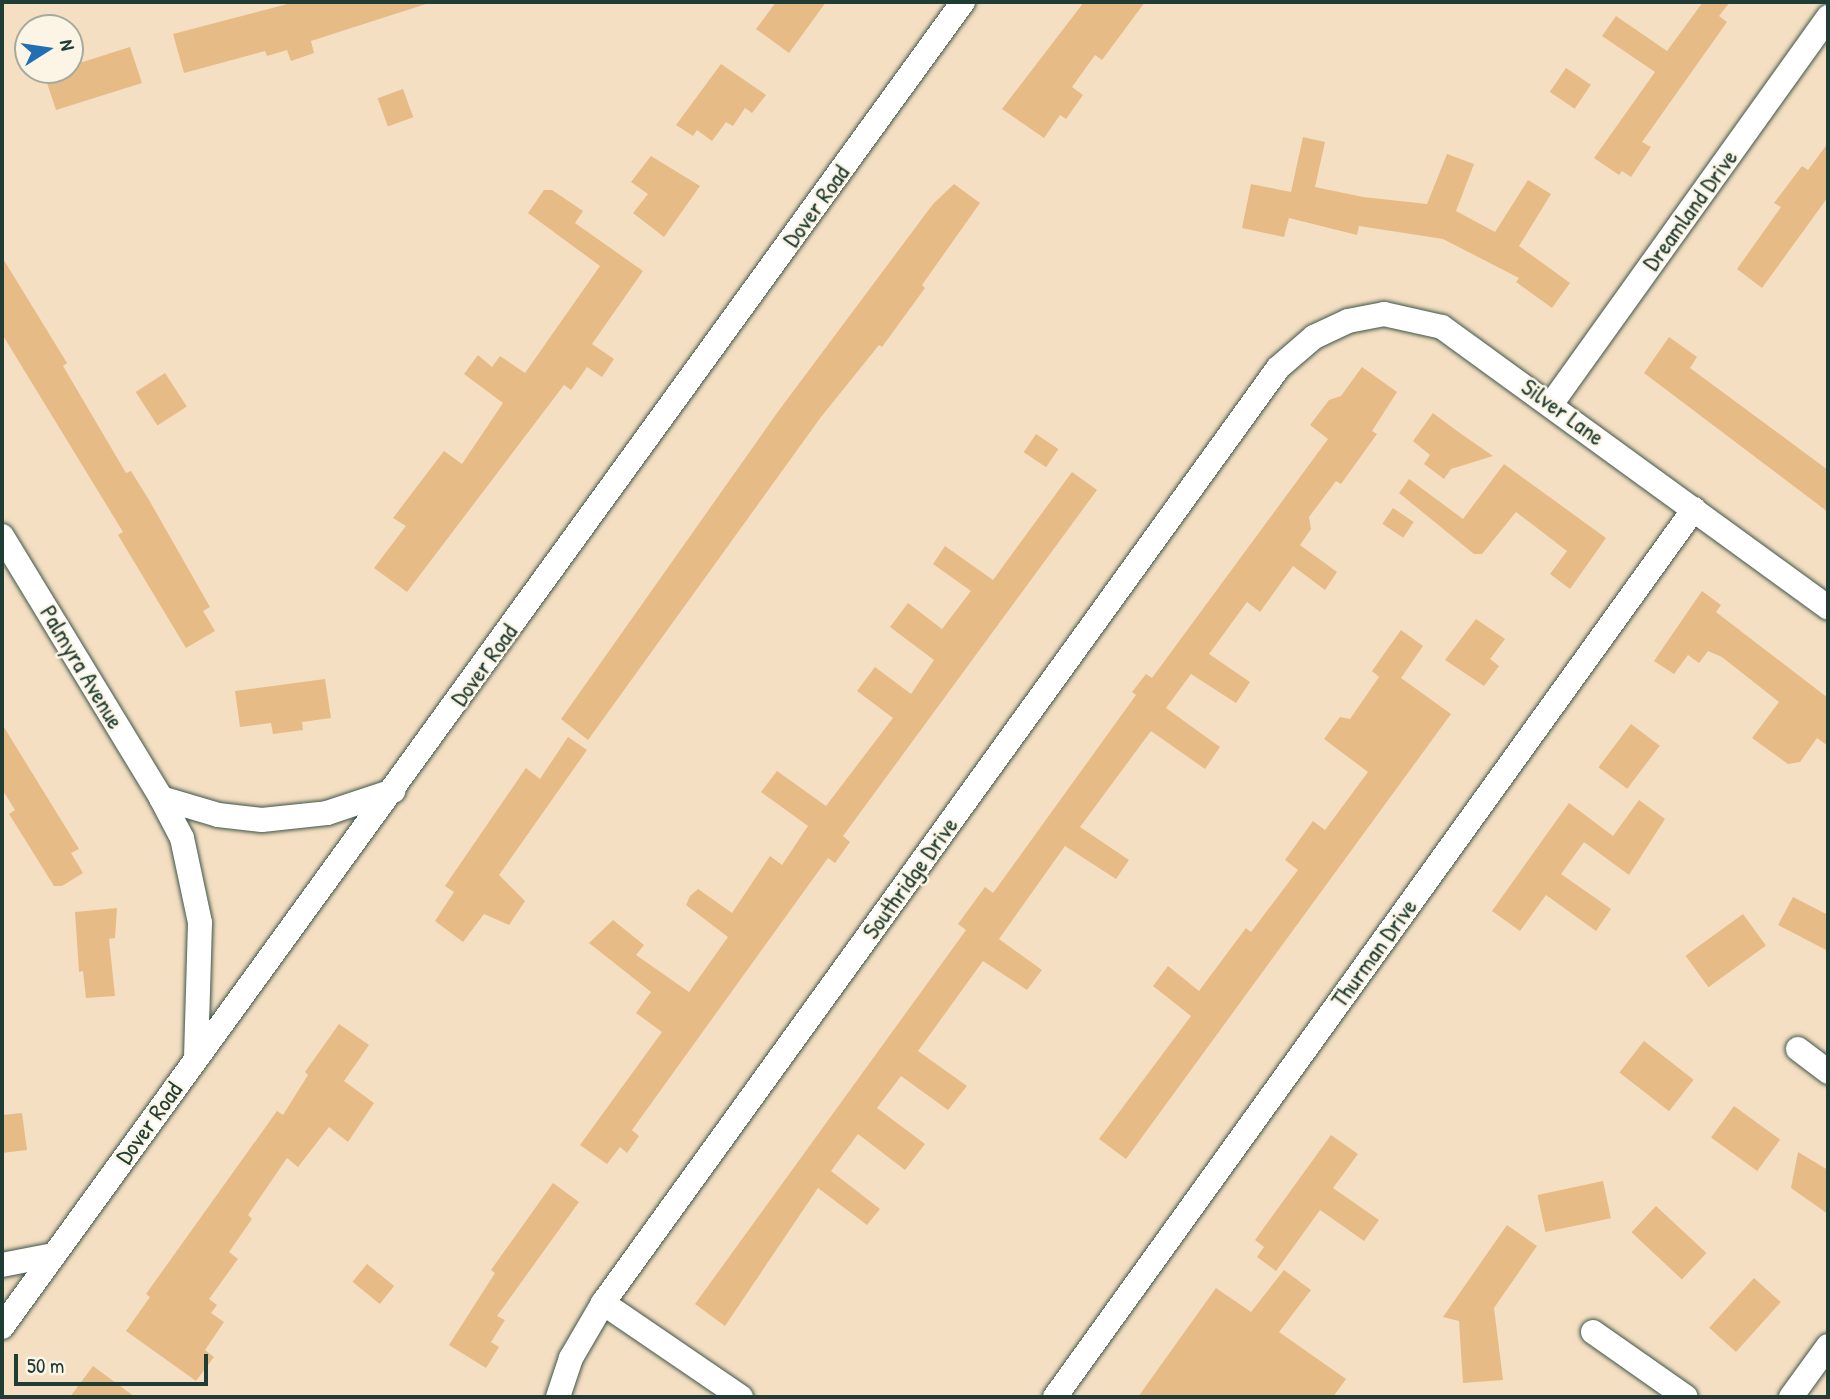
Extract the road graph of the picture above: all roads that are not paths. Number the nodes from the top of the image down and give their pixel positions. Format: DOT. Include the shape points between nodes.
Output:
graph roads {
  1 [pos="963,2"];
  2 [pos="1828,17"];
  3 [pos="1278,368"];
  4 [pos="1552,403"];
  5 [pos="1694,509"];
  6 [pos="2,536"];
  7 [pos="1828,607"];
  8 [pos="393,792"];
  9 [pos="161,798"];
  10 [pos="1797,1049"];
  11 [pos="196,1057"];
  12 [pos="1828,1072"];
  13 [pos="53,1255"];
  14 [pos="2,1265"];
  15 [pos="603,1303"];
  16 [pos="2,1327"];
  17 [pos="1593,1332"];
  18 [pos="1828,1346"];
  19 [pos="558,1397"];
  20 [pos="741,1397"];
  21 [pos="1055,1397"];
  22 [pos="1686,1397"];
  23 [pos="1791,1397"];
  1 -- 8 [label="street, Dover Road"];
  2 -- 4 [label="street, Dreamland Drive"];
  3 -- 4 [label="street, Silver Lane" via="1314,337 1348,321 1384,314 1442,327"];
  3 -- 15 [label="street, Southridge Drive"];
  4 -- 5 [label="street, Silver Lane"];
  5 -- 7 [label="street, Silver Lane"];
  5 -- 21 [label="street, Thurman Drive"];
  6 -- 9 [label="street, Palmyra Avenue"];
  8 -- 9 [label="street" via="327,814 262,820 218,815"];
  8 -- 11 [label="street, Dover Road"];
  9 -- 11 [label="street, Palmyra Avenue" via="182,838 200,923"];
  10 -- 12 [label="street"];
  11 -- 13 [label="street, Dover Road"];
  13 -- 14 [label="street"];
  13 -- 16 [label="street, Dover Road"];
  15 -- 19 [label="street, Southridge Drive" via="571,1358"];
  15 -- 20 [label="street"];
  17 -- 22 [label="street"];
  18 -- 23 [label="street"];
}
